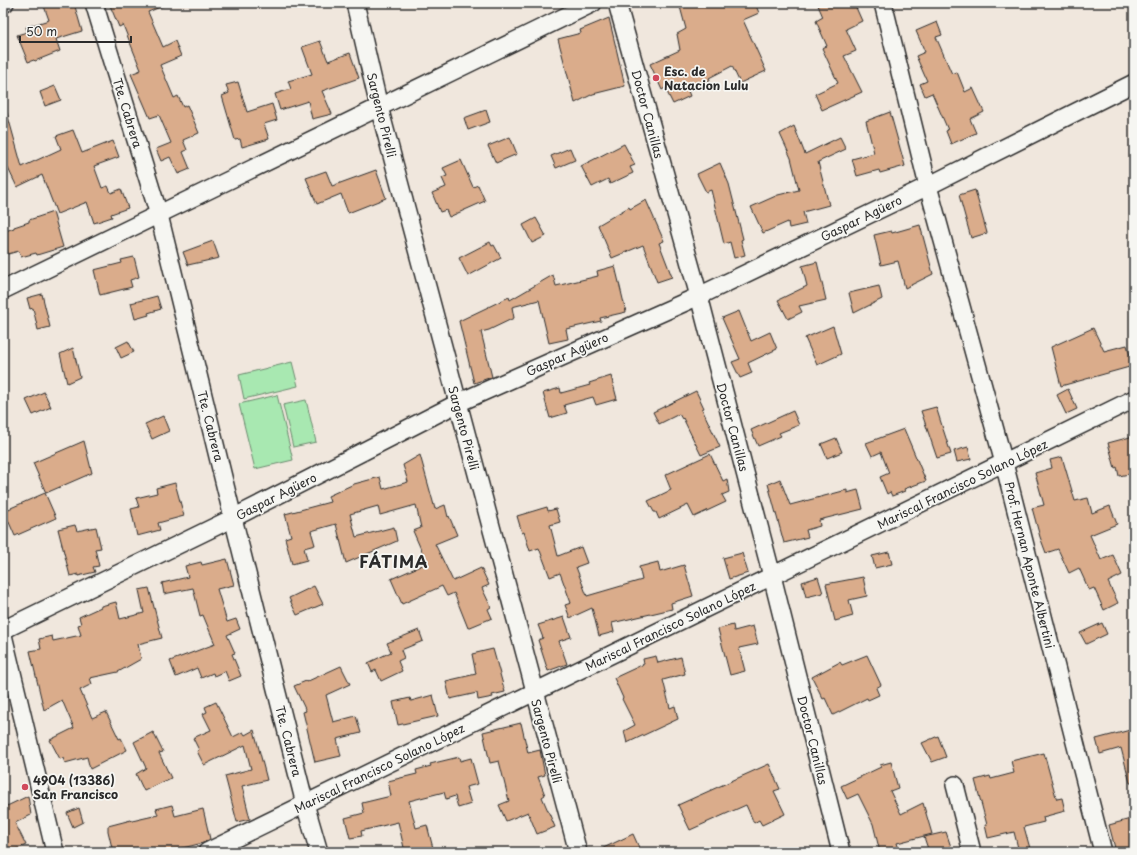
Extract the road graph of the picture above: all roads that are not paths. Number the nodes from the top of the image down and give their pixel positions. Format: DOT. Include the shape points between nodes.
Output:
graph roads {
  1 [pos="94,3"];
  2 [pos="355,3"];
  3 [pos="592,3"];
  4 [pos="618,3"];
  5 [pos="883,3"];
  6 [pos="1134,83"];
  7 [pos="379,107"];
  8 [pos="928,186"];
  9 [pos="160,215"];
  10 [pos="3,290"];
  11 [pos="698,296"];
  12 [pos="1134,399"];
  13 [pos="458,403"];
  14 [pos="1004,463"];
  15 [pos="233,518"];
  16 [pos="772,576"];
  17 [pos="3,630"];
  18 [pos="3,635"];
  19 [pos="534,692"];
  20 [pos="955,785"];
  21 [pos="305,804"];
  22 [pos="55,852"];
  23 [pos="207,852"];
  24 [pos="319,852"];
  25 [pos="578,852"];
  26 [pos="841,852"];
  27 [pos="972,852"];
  28 [pos="1103,852"];
  1 -- 9 [label="street, Tte. Cabrera"];
  2 -- 7 [label="street, Sargento Pirelli"];
  3 -- 7 [label="street"];
  4 -- 11 [label="street, Doctor Canillas"];
  5 -- 8 [label="street, Prof. Hernan Aponte Albertini"];
  6 -- 8 [label="street, Gaspar Agüero"];
  7 -- 9 [label="street"];
  7 -- 13 [label="street, Sargento Pirelli"];
  8 -- 11 [label="street, Gaspar Agüero"];
  8 -- 14 [label="street, Prof. Hernan Aponte Albertini"];
  9 -- 10 [label="street"];
  9 -- 15 [label="street, Tte. Cabrera"];
  11 -- 13 [label="street, Gaspar Agüero"];
  11 -- 16 [label="street, Doctor Canillas"];
  12 -- 14 [label="street, Mariscal Francisco Solano López"];
  13 -- 15 [label="street, Gaspar Agüero"];
  13 -- 19 [label="street, Sargento Pirelli"];
  14 -- 16 [label="street, Mariscal Francisco Solano López"];
  14 -- 28 [label="street, Prof. Hernan Aponte Albertini"];
  15 -- 17 [label="street, Gaspar Agüero"];
  15 -- 21 [label="street, Tte. Cabrera"];
  16 -- 19 [label="street, Mariscal Francisco Solano López"];
  16 -- 26 [label="street, Doctor Canillas"];
  18 -- 22 [label="street"];
  19 -- 21 [label="street, Mariscal Francisco Solano López"];
  19 -- 25 [label="street, Sargento Pirelli"];
  20 -- 27 [label="street"];
  21 -- 23 [label="street, Mariscal Francisco Solano López"];
  21 -- 24 [label="street, Tte. Cabrera"];
}
